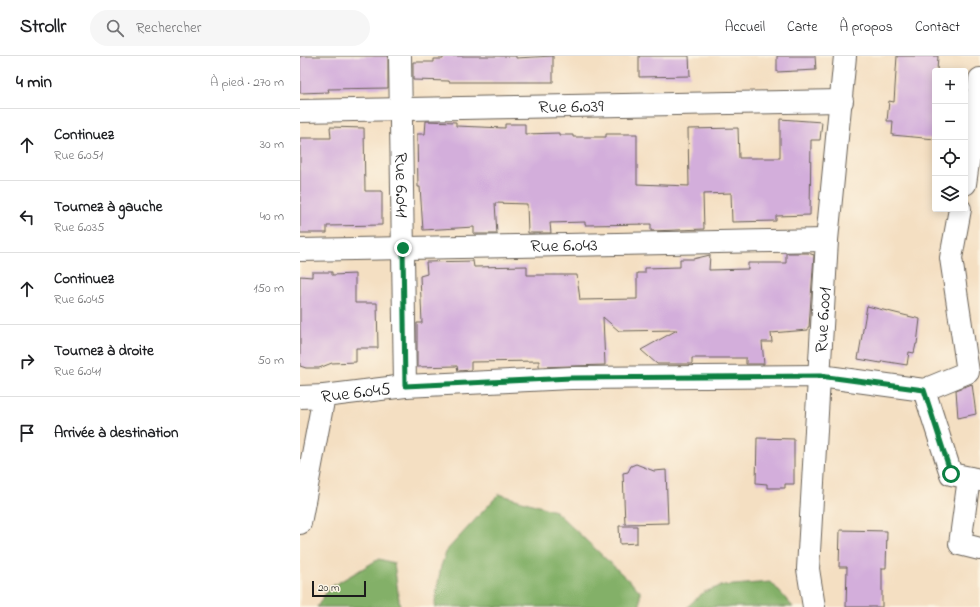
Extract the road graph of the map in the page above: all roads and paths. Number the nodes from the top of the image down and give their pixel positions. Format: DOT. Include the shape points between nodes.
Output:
graph roads {
  1 [pos="400,56"];
  2 [pos="845,56"];
  3 [pos="980,79"];
  4 [pos="842,101"];
  5 [pos="401,109"];
  6 [pos="300,111"];
  7 [pos="966,176"];
  8 [pos="959,212"];
  9 [pos="827,240"];
  10 [pos="403,248"];
  11 [pos="300,250"];
  12 [pos="974,374"];
  13 [pos="820,376"];
  14 [pos="405,386"];
  15 [pos="924,390"];
  16 [pos="324,396"];
  17 [pos="300,397"];
  18 [pos="975,479"];
  19 [pos="300,523"];
  20 [pos="980,549"];
  21 [pos="814,607"];
  1 -- 5 [label="street, Rue 6.041"];
  2 -- 4 [label="street, Rue 6.001"];
  3 -- 7 [label="street"];
  4 -- 5 [label="street, Rue 6.039"];
  4 -- 9 [label="street, Rue 6.001"];
  5 -- 6 [label="street, Rue 6.039"];
  5 -- 10 [label="street, Rue 6.041"];
  8 -- 12 [label="street" via="951,258"];
  9 -- 10 [label="street, Rue 6.043"];
  9 -- 13 [label="street, Rue 6.001"];
  10 -- 11 [label="street, Rue 6.043"];
  10 -- 14 [label="street, Rue 6.041"];
  12 -- 15 [label="street"];
  13 -- 14 [label="street, Rue 6.045" via="571,378"];
  13 -- 15 [label="street, Rue 6.045"];
  13 -- 21 [label="street, Rue 6.001" via="808,568"];
  14 -- 16 [label="street, Rue 6.045"];
  15 -- 18 [label="street" via="951,474"];
  16 -- 17 [label="street, Rue 6.045"];
  16 -- 19 [label="street"];
  18 -- 20 [label="street" via="960,544"];
}
